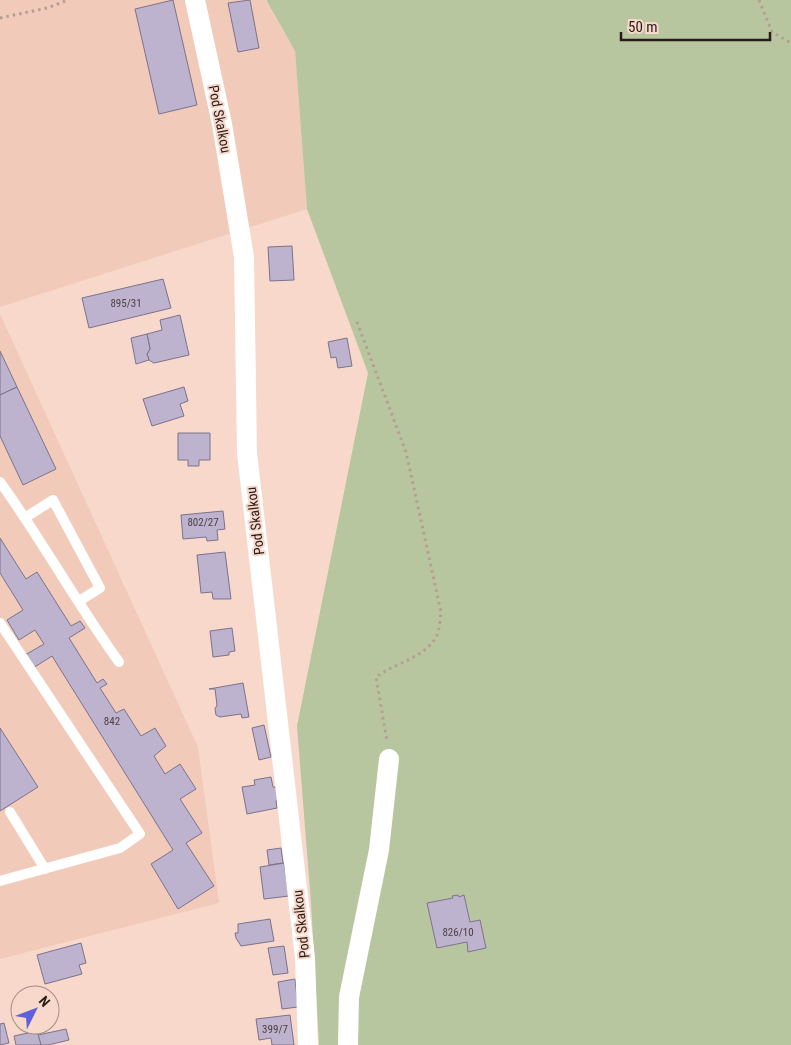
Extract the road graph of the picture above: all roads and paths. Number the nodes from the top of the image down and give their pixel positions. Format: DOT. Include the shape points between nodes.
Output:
graph roads {
  1 [pos="68,0"];
  2 [pos="195,0"];
  3 [pos="759,0"];
  4 [pos="0,18"];
  5 [pos="791,44"];
  6 [pos="357,322"];
  7 [pos="0,482"];
  8 [pos="26,517"];
  9 [pos="79,601"];
  10 [pos="0,623"];
  11 [pos="119,662"];
  12 [pos="389,759"];
  13 [pos="10,812"];
  14 [pos="45,869"];
  15 [pos="0,881"];
  16 [pos="308,1045"];
  17 [pos="348,1045"];
  1 -- 4 [label="path"];
  2 -- 16 [label="street, Pod Skalkou" via="222,124 244,257 247,453 305,958"];
  3 -- 5 [label="path" via="772,32"];
  6 -- 12 [label="path" via="406,452 441,612 437,634 427,650 376,677"];
  7 -- 8 [label="lane"];
  8 -- 9 [label="lane"];
  8 -- 9 [label="lane" via="53,500 100,588"];
  9 -- 11 [label="lane"];
  10 -- 14 [label="lane" via="140,834 120,848"];
  12 -- 17 [label="street" via="379,850 349,997"];
  13 -- 14 [label="lane"];
  14 -- 15 [label="lane"];
}
